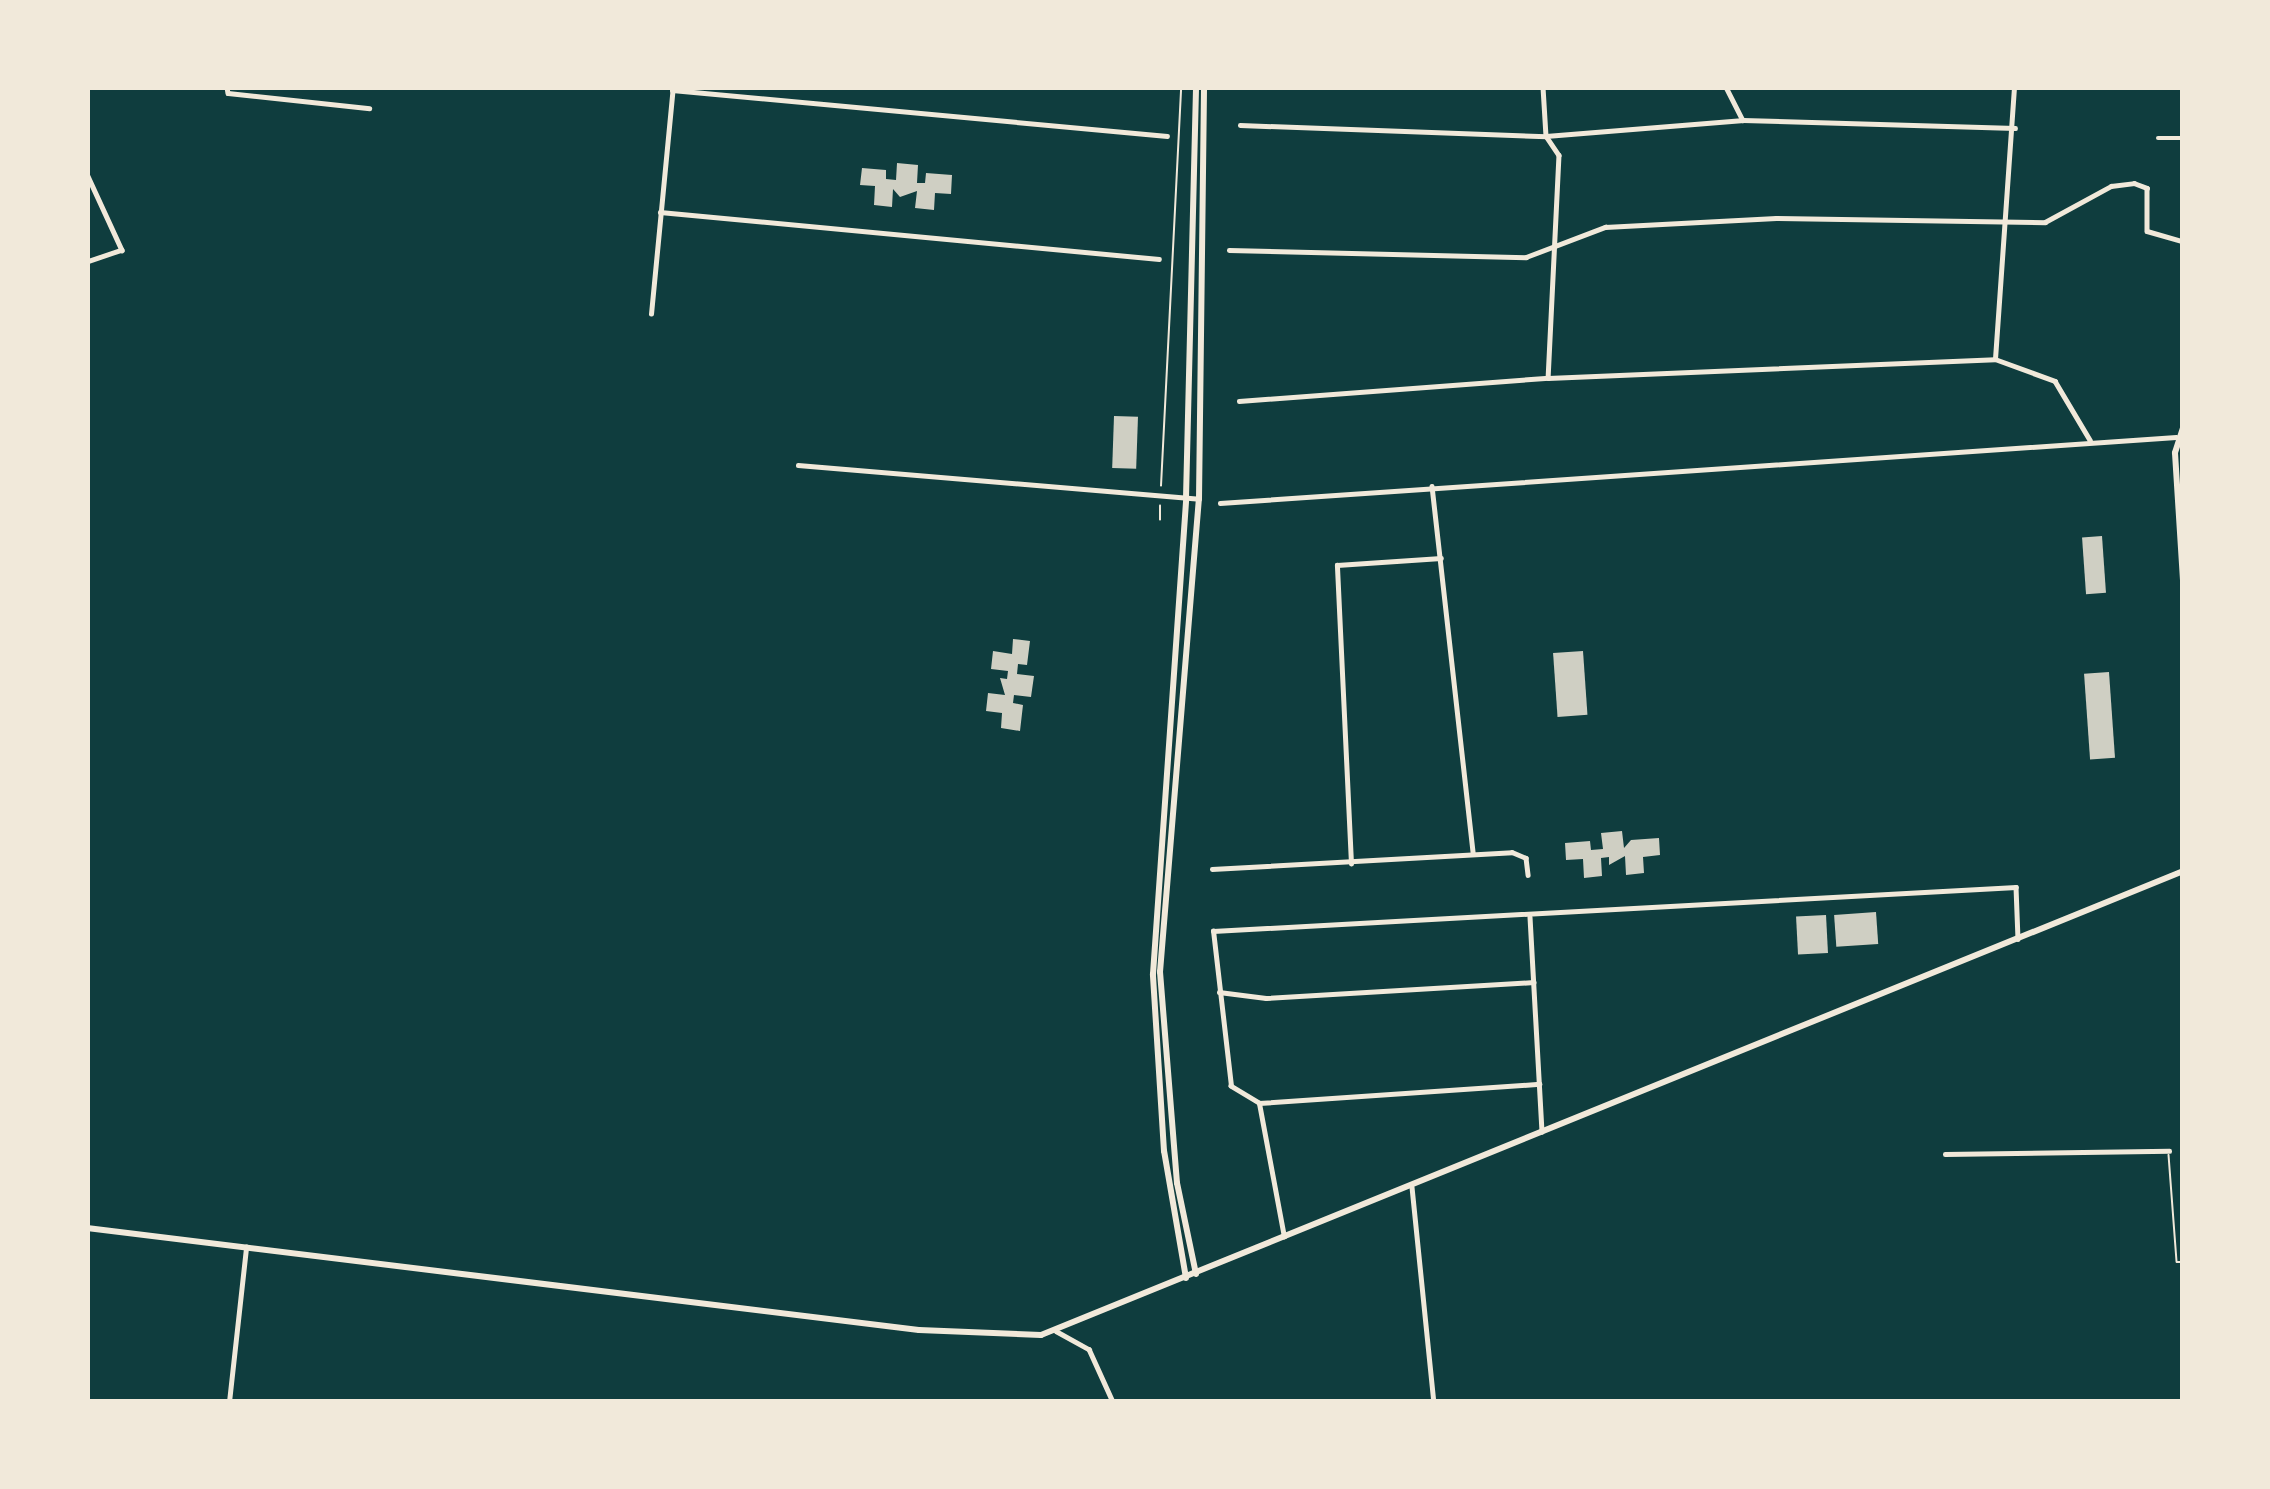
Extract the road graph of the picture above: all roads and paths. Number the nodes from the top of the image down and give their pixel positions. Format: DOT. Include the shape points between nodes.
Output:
graph roads {
  1 [pos="227,87"];
  2 [pos="1181,87"];
  3 [pos="1200,87"];
  4 [pos="1544,87"];
  5 [pos="1726,87"];
  6 [pos="2014,87"];
  7 [pos="672,89"];
  8 [pos="369,108"];
  9 [pos="1743,120"];
  10 [pos="1240,125"];
  11 [pos="2015,128"];
  12 [pos="1167,136"];
  13 [pos="1546,136"];
  14 [pos="2158,137"];
  15 [pos="2183,138"];
  16 [pos="87,174"];
  17 [pos="660,212"];
  18 [pos="2002,224"];
  19 [pos="2183,241"];
  20 [pos="1557,246"];
  21 [pos="1229,250"];
  22 [pos="1159,259"];
  23 [pos="87,262"];
  24 [pos="651,314"];
  25 [pos="87,318"];
  26 [pos="87,335"];
  27 [pos="1995,359"];
  28 [pos="1548,377"];
  29 [pos="1239,401"];
  30 [pos="2183,428"];
  31 [pos="2176,437"];
  32 [pos="2090,440"];
  33 [pos="798,465"];
  34 [pos="1432,486"];
  35 [pos="1161,498"];
  36 [pos="1186,498"];
  37 [pos="1198,499"];
  38 [pos="1220,503"];
  39 [pos="1160,520"];
  40 [pos="1441,558"];
  41 [pos="2183,580"];
  42 [pos="1474,854"];
  43 [pos="1351,864"];
  44 [pos="1212,868"];
  45 [pos="2183,872"];
  46 [pos="1528,875"];
  47 [pos="1530,917"];
  48 [pos="2018,939"];
  49 [pos="1534,982"];
  50 [pos="1220,992"];
  51 [pos="1539,1084"];
  52 [pos="1259,1102"];
  53 [pos="1542,1132"];
  54 [pos="2169,1151"];
  55 [pos="1945,1154"];
  56 [pos="1412,1185"];
  57 [pos="87,1228"];
  58 [pos="1284,1237"];
  59 [pos="246,1247"];
  60 [pos="2183,1262"];
  61 [pos="1196,1274"];
  62 [pos="1186,1278"];
  63 [pos="1056,1331"];
  64 [pos="229,1402"];
  65 [pos="1113,1402"];
  66 [pos="1434,1402"];
  1 -- 8 [label="street"];
  2 -- 35 [label="path"];
  3 -- 36 [label="street"];
  3 -- 37 [label="street"];
  4 -- 13 [label="street"];
  5 -- 9 [label="street"];
  6 -- 11 [label="street"];
  7 -- 12 [label="street"];
  7 -- 17 [label="street"];
  9 -- 11 [label="street"];
  9 -- 13 [label="street"];
  10 -- 13 [label="street"];
  11 -- 18 [label="street"];
  13 -- 20 [label="street" via="1559,155"];
  14 -- 15 [label="street"];
  16 -- 23 [label="street" via="122,250"];
  17 -- 22 [label="street"];
  17 -- 24 [label="street"];
  18 -- 19 [label="street" via="2045,223 2110,186 2134,183 2147,188 2147,231"];
  18 -- 20 [label="street" via="1776,218 1605,227"];
  18 -- 27 [label="street"];
  20 -- 21 [label="street" via="1526,257"];
  20 -- 28 [label="street"];
  25 -- 26 [label="street"];
  27 -- 28 [label="street"];
  27 -- 32 [label="street" via="2055,381"];
  28 -- 29 [label="street"];
  30 -- 31 [label="street"];
  31 -- 32 [label="street"];
  31 -- 41 [label="street"];
  32 -- 34 [label="street"];
  33 -- 35 [label="street"];
  34 -- 38 [label="street"];
  34 -- 40 [label="street"];
  35 -- 36 [label="street"];
  35 -- 39 [label="path"];
  36 -- 37 [label="street"];
  36 -- 62 [label="street" via="1153,974 1164,1151"];
  37 -- 61 [label="street" via="1160,973 1177,1183"];
  40 -- 42 [label="street"];
  40 -- 43 [label="street" via="1337,566"];
  42 -- 43 [label="street"];
  42 -- 46 [label="street" via="1520,853"];
  43 -- 44 [label="street"];
  45 -- 48 [label="street"];
  47 -- 48 [label="street" via="2016,887"];
  47 -- 49 [label="street"];
  47 -- 50 [label="street" via="1213,931"];
  48 -- 53 [label="street"];
  49 -- 50 [label="street" via="1266,998"];
  49 -- 51 [label="street"];
  50 -- 52 [label="street" via="1231,1086"];
  51 -- 52 [label="street"];
  51 -- 53 [label="street"];
  52 -- 58 [label="street"];
  53 -- 56 [label="street"];
  54 -- 55 [label="street"];
  54 -- 60 [label="lane" via="2176,1262"];
  56 -- 58 [label="street"];
  56 -- 66 [label="street"];
  57 -- 59 [label="street"];
  58 -- 61 [label="street"];
  59 -- 63 [label="street" via="990,1338"];
  59 -- 64 [label="street"];
  61 -- 62 [label="street"];
  62 -- 63 [label="street"];
  63 -- 65 [label="street" via="1089,1349"];
}
